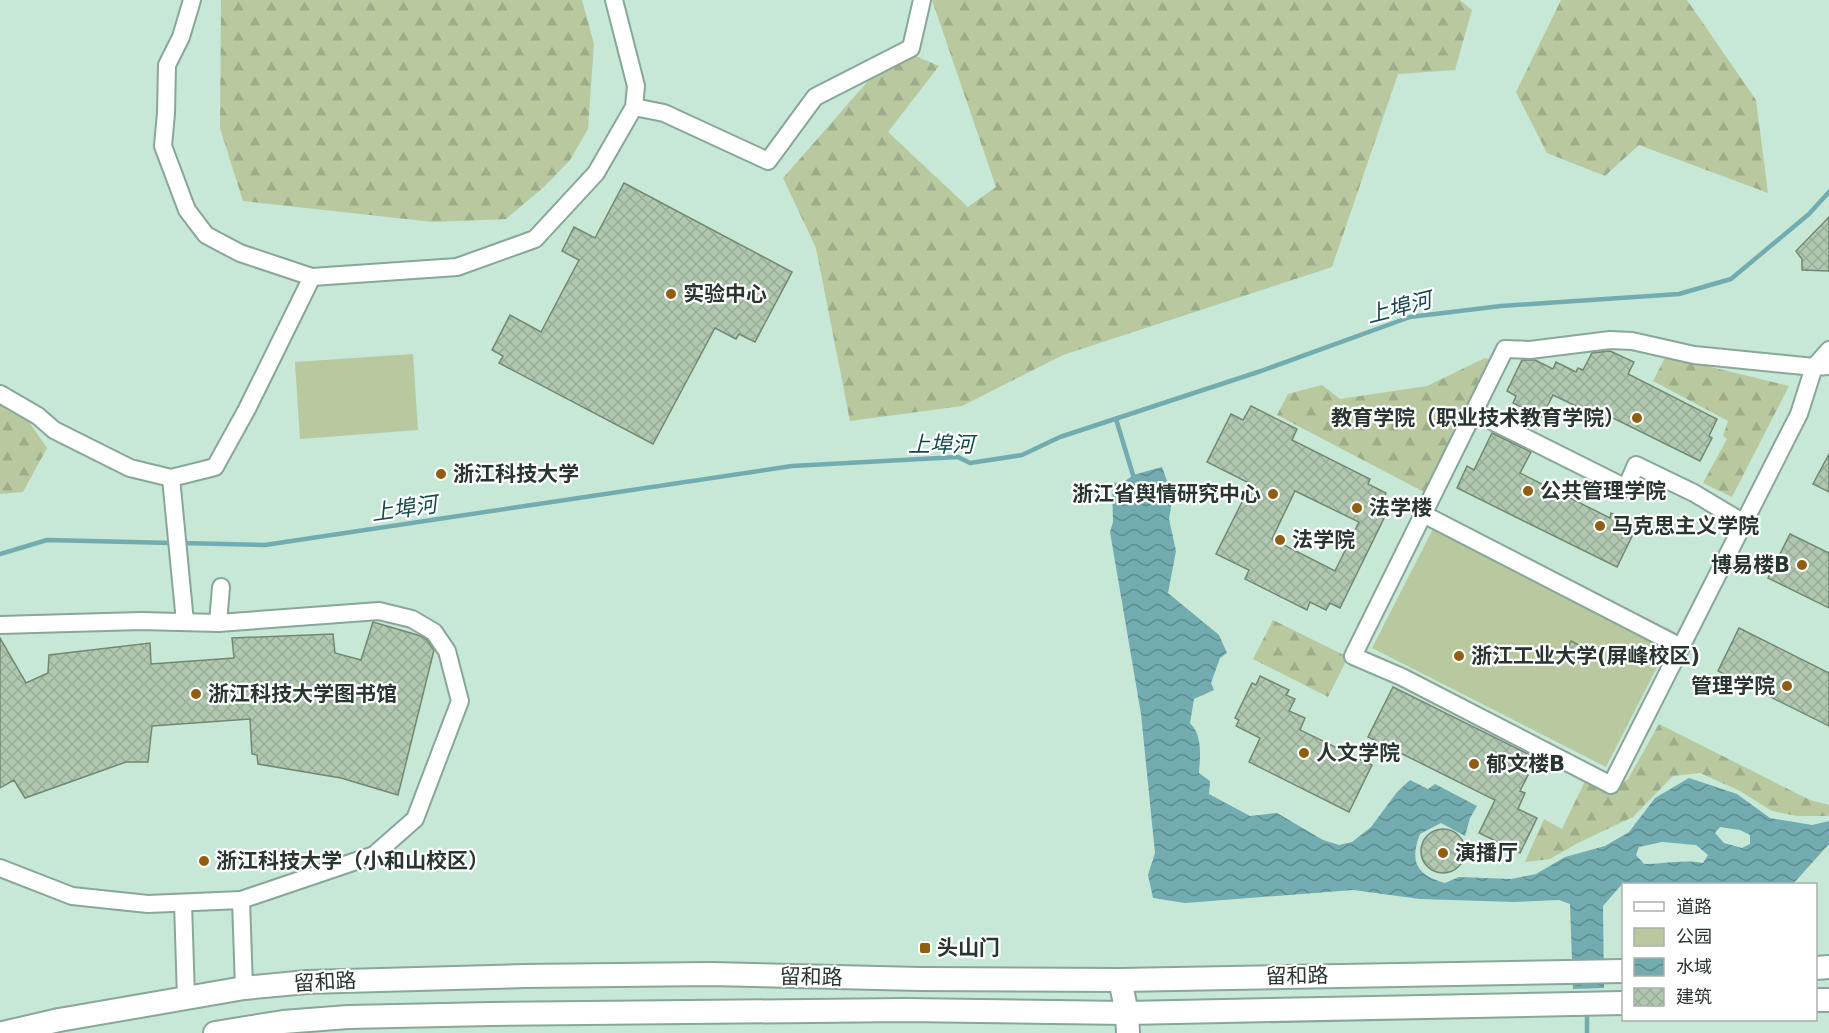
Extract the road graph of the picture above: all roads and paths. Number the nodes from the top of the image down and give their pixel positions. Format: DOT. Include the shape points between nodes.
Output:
graph roads {
  1 [pos="192,0"];
  2 [pos="614,0"];
  3 [pos="922,0"];
  4 [pos="634,106"];
  5 [pos="312,277"];
  6 [pos="1829,350"];
  7 [pos="1822,367"];
  8 [pos="0,394"];
  9 [pos="1474,412"];
  10 [pos="171,478"];
  11 [pos="1423,514"];
  12 [pos="1744,523"];
  13 [pos="221,587"];
  14 [pos="185,622"];
  15 [pos="218,623"];
  16 [pos="0,625"];
  17 [pos="1681,647"];
  18 [pos="0,868"];
  19 [pos="241,900"];
  20 [pos="183,903"];
  21 [pos="1622,971"];
  22 [pos="1120,980"];
  23 [pos="244,988"];
  24 [pos="186,998"];
  25 [pos="1622,1003"];
  26 [pos="1128,1023"];
  27 [pos="283,1027"];
  28 [pos="3,1033"];
  29 [pos="215,1033"];
  1 -- 5 [label="street" via="181,37 167,65 163,146 187,210 206,235 240,253"];
  2 -- 4 [label="street" via="636,86"];
  3 -- 4 [label="street" via="910,48 815,97 768,161 664,113"];
  4 -- 5 [label="street" via="596,173 535,239 458,267"];
  5 -- 10 [label="street" via="215,467"];
  6 -- 7 [label="street"];
  7 -- 9 [label="street" via="1694,355 1632,341 1504,350"];
  7 -- 12 [label="street"];
  8 -- 10 [label="street" via="54,430 130,468"];
  9 -- 11 [label="street"];
  9 -- 12 [label="street" via="1626,488 1636,465"];
  10 -- 14 [label="street"];
  11 -- 17 [label="street"];
  11 -- 17 [label="street" via="1353,656 1402,677 1611,785"];
  12 -- 17 [label="street"];
  13 -- 15 [label="street"];
  14 -- 15 [label="street"];
  14 -- 16 [label="street"];
  15 -- 19 [label="street" via="379,611 412,619 434,632 447,651 460,701 415,819 374,855"];
  18 -- 20 [label="street" via="72,896 148,904"];
  19 -- 20 [label="street"];
  19 -- 23 [label="street"];
  20 -- 24 [label="street"];
  21 -- 22 [label="main road, 留和路"];
  22 -- 23 [label="main road, 留和路" via="559,975 307,982"];
  22 -- 26 [label="main road"];
  23 -- 24 [label="main road, 留和路"];
  24 -- 28 [label="main road, 留和路"];
  25 -- 26 [label="main road, 留和路"];
  26 -- 27 [label="main road, 留和路" via="904,1010 620,1011 348,1017"];
  27 -- 29 [label="main road, 留和路"];
}
